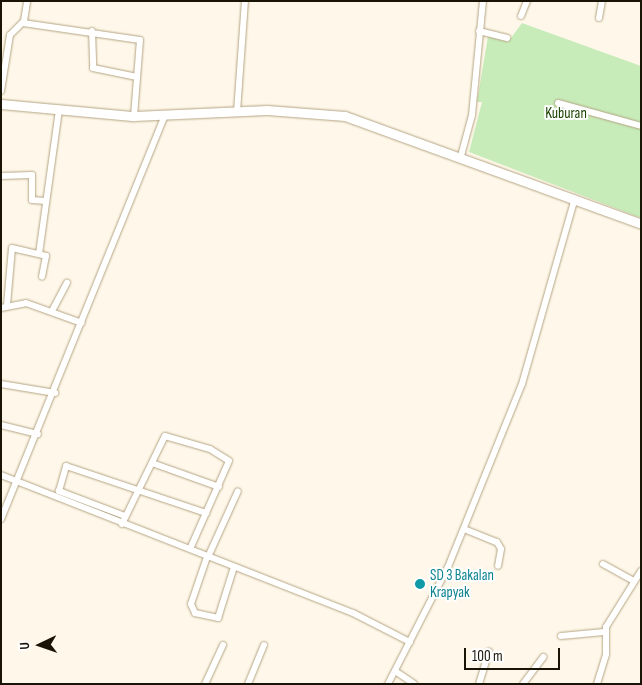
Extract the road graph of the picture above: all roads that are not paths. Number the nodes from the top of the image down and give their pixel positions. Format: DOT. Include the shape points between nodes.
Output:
graph roads {
  1 [pos="26,1"];
  2 [pos="245,1"];
  3 [pos="483,1"];
  4 [pos="526,1"];
  5 [pos="602,1"];
  6 [pos="521,16"];
  7 [pos="599,18"];
  8 [pos="23,23"];
  9 [pos="92,31"];
  10 [pos="480,31"];
  11 [pos="506,38"];
  12 [pos="4,50"];
  13 [pos="137,77"];
  14 [pos="1,91"];
  15 [pos="558,103"];
  16 [pos="1,104"];
  17 [pos="59,110"];
  18 [pos="237,112"];
  19 [pos="134,116"];
  20 [pos="164,117"];
  21 [pos="641,126"];
  22 [pos="461,156"];
  23 [pos="1,176"];
  24 [pos="575,198"];
  25 [pos="46,201"];
  26 [pos="641,224"];
  27 [pos="39,254"];
  28 [pos="42,277"];
  29 [pos="68,283"];
  30 [pos="4,307"];
  31 [pos="52,311"];
  32 [pos="82,323"];
  33 [pos="1,384"];
  34 [pos="55,393"];
  35 [pos="1,425"];
  36 [pos="38,434"];
  37 [pos="152,463"];
  38 [pos="1,474"];
  39 [pos="20,481"];
  40 [pos="219,486"];
  41 [pos="136,490"];
  42 [pos="238,491"];
  43 [pos="206,514"];
  44 [pos="125,516"];
  45 [pos="1,519"];
  46 [pos="122,524"];
  47 [pos="464,528"];
  48 [pos="190,549"];
  49 [pos="208,557"];
  50 [pos="603,564"];
  51 [pos="498,566"];
  52 [pos="234,567"];
  53 [pos="641,571"];
  54 [pos="634,581"];
  55 [pos="604,632"];
  56 [pos="561,636"];
  57 [pos="410,642"];
  58 [pos="223,645"];
  59 [pos="264,646"];
  60 [pos="489,651"];
  61 [pos="543,657"];
  62 [pos="395,671"];
  63 [pos="205,684"];
  64 [pos="248,684"];
  65 [pos="388,684"];
  66 [pos="414,684"];
  67 [pos="479,684"];
  68 [pos="523,684"];
  69 [pos="598,684"];
  1 -- 8 [label="street"];
  2 -- 18 [label="street"];
  3 -- 10 [label="street"];
  4 -- 6 [label="street"];
  5 -- 7 [label="street"];
  8 -- 9 [label="street"];
  8 -- 12 [label="street" via="10,35"];
  9 -- 13 [label="street" via="93,68"];
  9 -- 13 [label="street" via="140,40"];
  10 -- 11 [label="street"];
  10 -- 22 [label="street" via="472,115"];
  12 -- 14 [label="street"];
  13 -- 19 [label="street"];
  15 -- 21 [label="street"];
  16 -- 17 [label="main road"];
  17 -- 19 [label="main road"];
  17 -- 25 [label="street"];
  18 -- 20 [label="main road"];
  18 -- 22 [label="main road" via="298,110 345,116"];
  19 -- 20 [label="main road"];
  20 -- 32 [label="street"];
  22 -- 24 [label="main road"];
  23 -- 25 [label="street" via="32,175 32,200"];
  24 -- 26 [label="main road"];
  24 -- 47 [label="street" via="525,376"];
  25 -- 27 [label="street"];
  27 -- 28 [label="street" via="46,257"];
  27 -- 30 [label="street" via="12,248"];
  29 -- 31 [label="street"];
  30 -- 31 [label="street" via="26,303"];
  31 -- 32 [label="street"];
  32 -- 34 [label="street"];
  33 -- 34 [label="street"];
  34 -- 36 [label="street"];
  35 -- 36 [label="street"];
  36 -- 39 [label="street"];
  37 -- 40 [label="street"];
  37 -- 40 [label="street" via="165,436 193,443 228,457"];
  37 -- 41 [label="street"];
  38 -- 39 [label="street"];
  39 -- 45 [label="street"];
  39 -- 46 [label="street"];
  40 -- 43 [label="street"];
  41 -- 43 [label="street"];
  41 -- 44 [label="street"];
  41 -- 44 [label="street" via="69,465 57,486 61,492"];
  42 -- 49 [label="street"];
  43 -- 48 [label="street"];
  44 -- 46 [label="street"];
  46 -- 48 [label="street"];
  47 -- 51 [label="street" via="496,542 500,549"];
  47 -- 57 [label="street"];
  48 -- 49 [label="street"];
  49 -- 52 [label="street"];
  49 -- 52 [label="street" via="191,604 195,613 218,618"];
  50 -- 54 [label="street"];
  52 -- 57 [label="street" via="353,613"];
  53 -- 54 [label="street"];
  54 -- 55 [label="street"];
  55 -- 56 [label="street"];
  55 -- 69 [label="street" via="606,654"];
  57 -- 62 [label="street"];
  58 -- 63 [label="street"];
  59 -- 64 [label="street"];
  60 -- 67 [label="street"];
  61 -- 68 [label="street"];
  62 -- 65 [label="street"];
  62 -- 66 [label="street"];
}
